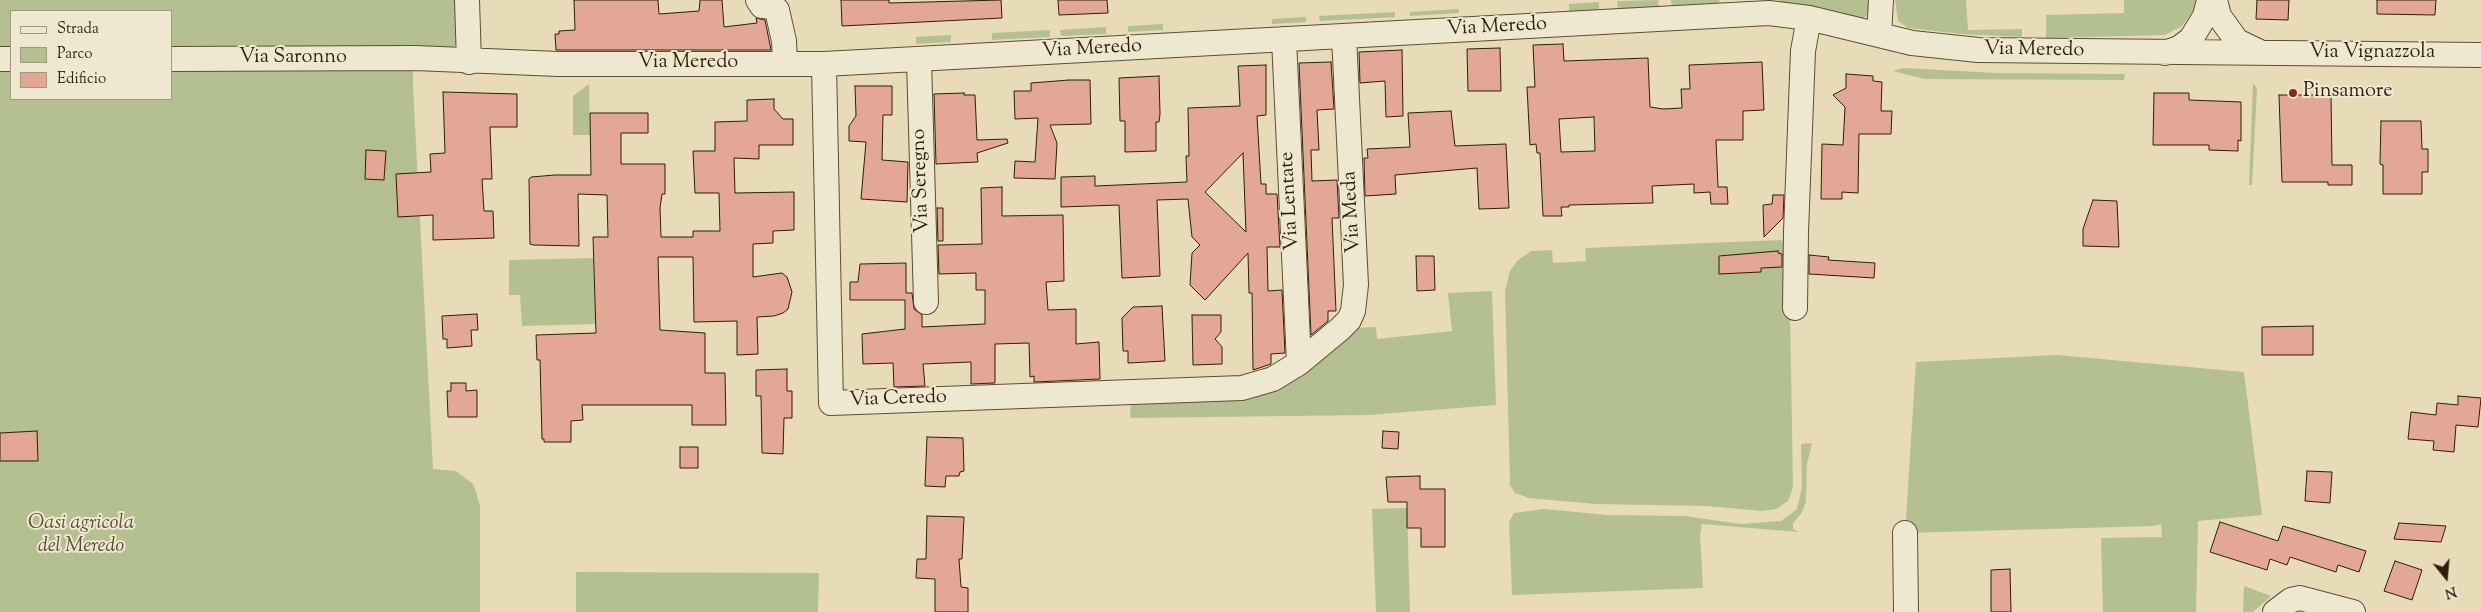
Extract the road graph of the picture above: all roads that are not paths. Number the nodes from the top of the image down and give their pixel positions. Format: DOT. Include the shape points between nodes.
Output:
graph roads {
  1 [pos="467,0"];
  2 [pos="758,0"];
  3 [pos="1881,0"];
  4 [pos="2209,0"];
  5 [pos="2215,0"];
  6 [pos="1769,7"];
  7 [pos="1808,18"];
  8 [pos="1879,35"];
  9 [pos="1344,36"];
  10 [pos="1284,39"];
  11 [pos="2165,53"];
  12 [pos="2264,54"];
  13 [pos="2481,55"];
  14 [pos="415,58"];
  15 [pos="172,59"];
  16 [pos="919,60"];
  17 [pos="469,62"];
  18 [pos="785,64"];
  19 [pos="824,64"];
  20 [pos="926,302"];
  21 [pos="1795,308"];
  22 [pos="1299,363"];
  23 [pos="1905,533"];
  24 [pos="1906,612"];
  25 [pos="2275,612"];
  26 [pos="2353,612"];
  1 -- 17 [label="street"];
  2 -- 18 [label="street" via="762,6 777,10"];
  3 -- 8 [label="street"];
  4 -- 11 [label="street" via="2205,16 2191,39"];
  5 -- 12 [label="street" via="2219,16 2237,41"];
  6 -- 7 [label="street, Via Meredo"];
  6 -- 9 [label="street, Via Meredo"];
  7 -- 8 [label="street, Via Meredo"];
  7 -- 21 [label="street" via="1803,51"];
  8 -- 11 [label="street, Via Meredo" via="1948,48"];
  9 -- 10 [label="street, Via Meredo"];
  9 -- 22 [label="street, Via Meda" via="1356,298 1349,320"];
  10 -- 16 [label="street, Via Meredo"];
  10 -- 22 [label="street, Via Lentate"];
  11 -- 12 [label="street, Via Meredo"];
  12 -- 13 [label="street, Via Vignazzola"];
  14 -- 15 [label="street, Via Saronno"];
  14 -- 17 [label="street, Via Meredo"];
  16 -- 19 [label="street, Via Meredo"];
  16 -- 20 [label="street, Via Seregno"];
  17 -- 18 [label="street, Via Meredo"];
  18 -- 19 [label="street, Via Meredo"];
  19 -- 22 [label="street, Via Ceredo" via="831,403 1242,388 1273,378"];
  23 -- 24 [label="street"];
  25 -- 26 [label="street" via="2291,600 2300,598"];
}
